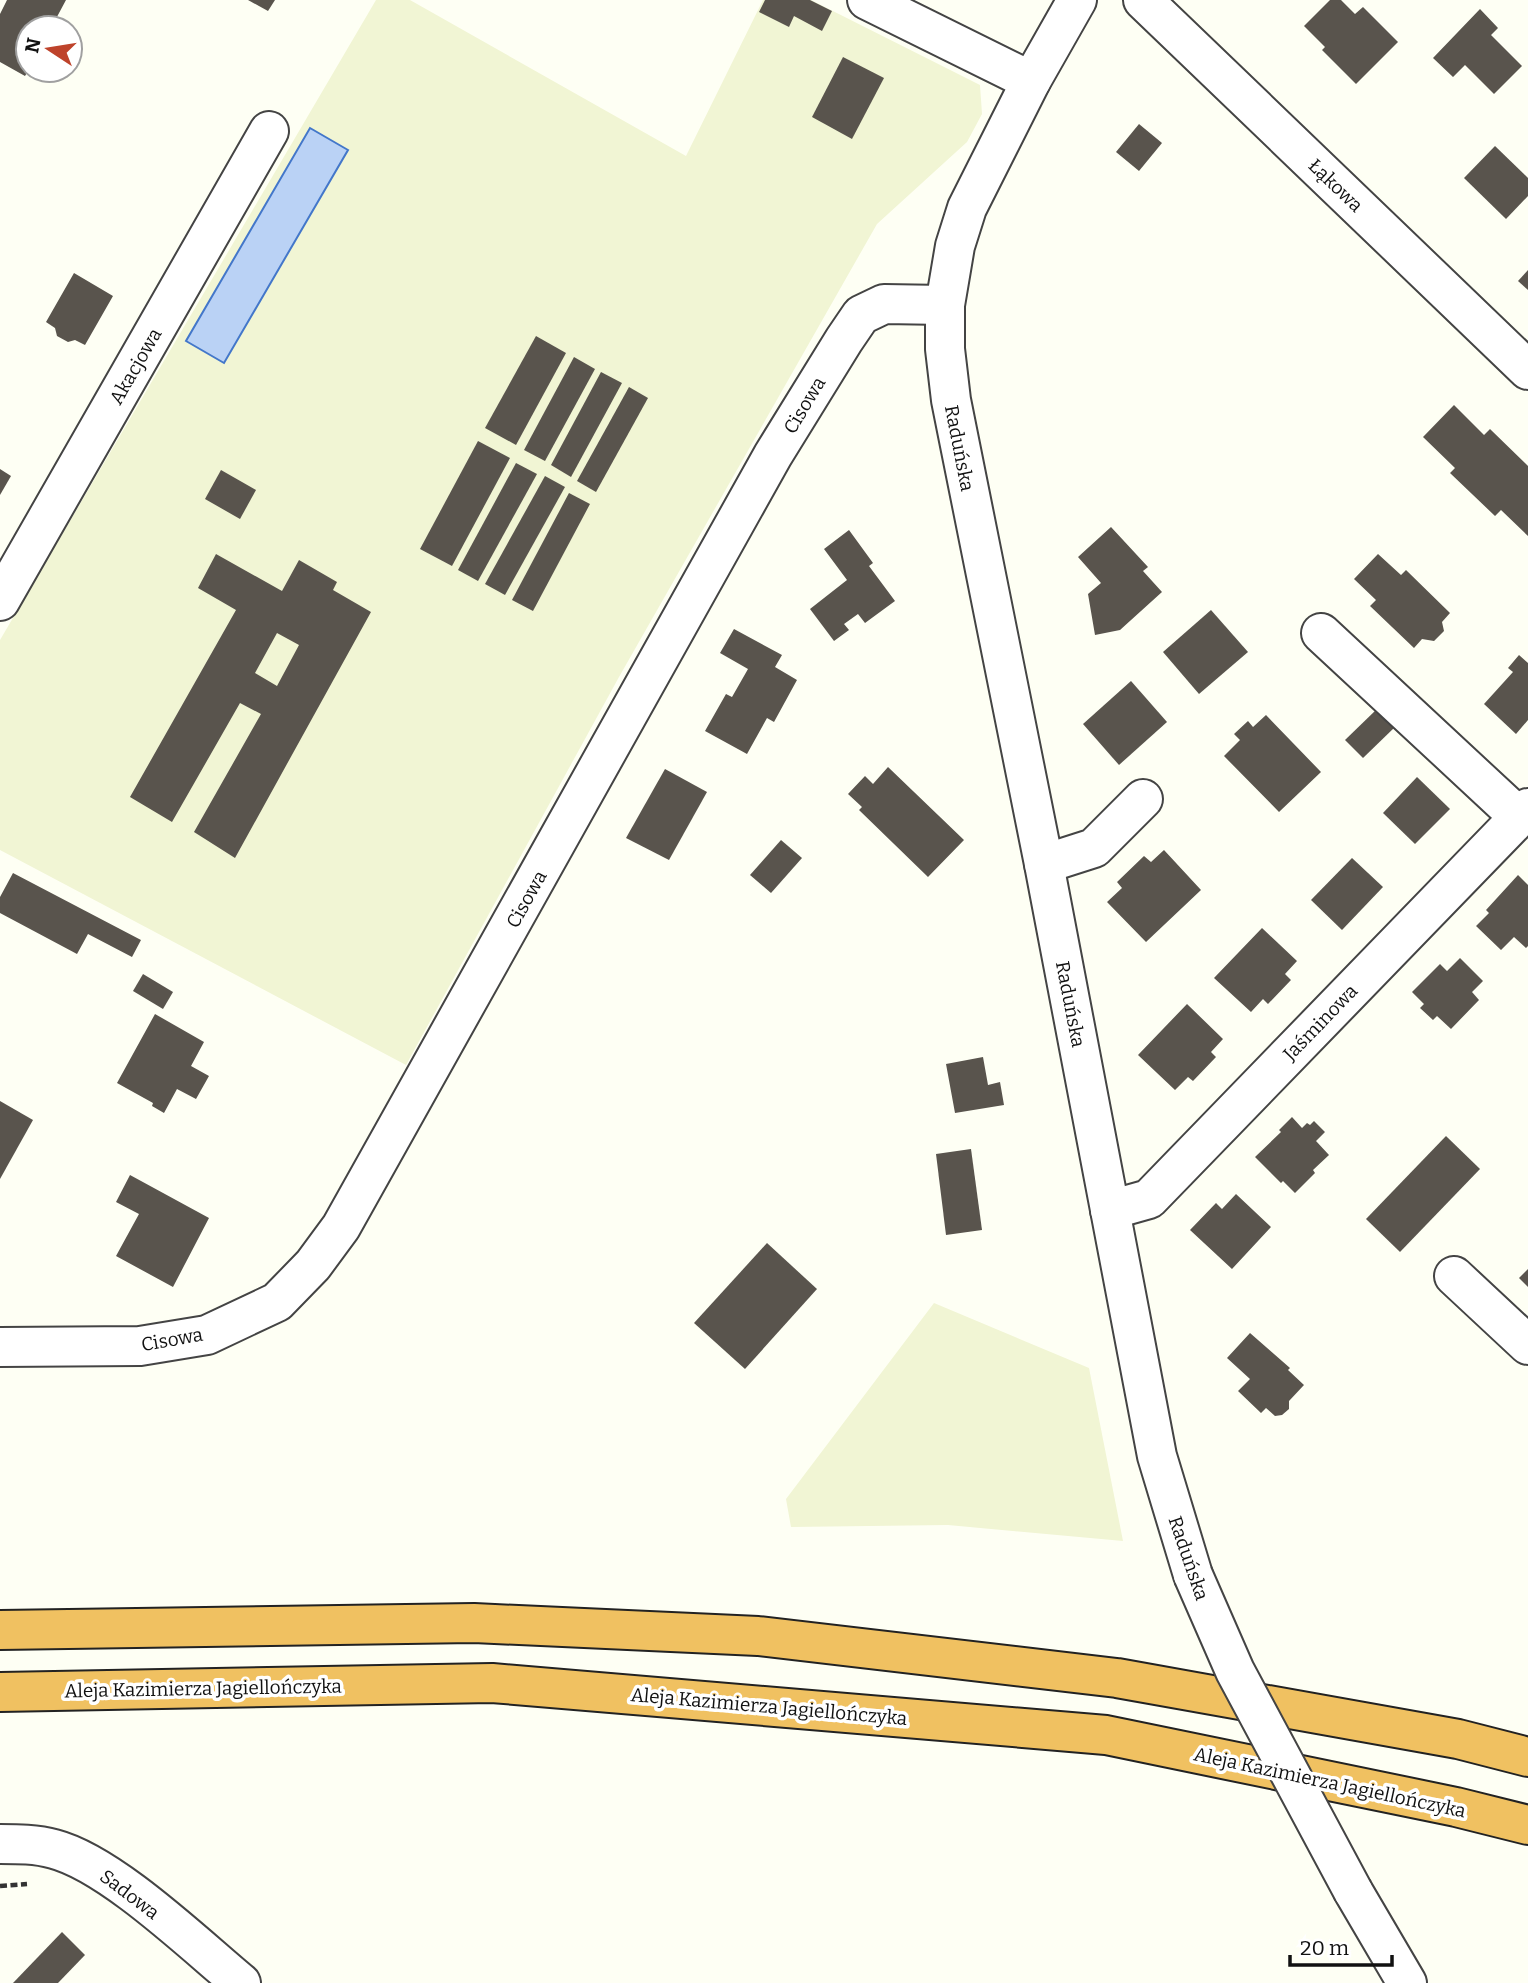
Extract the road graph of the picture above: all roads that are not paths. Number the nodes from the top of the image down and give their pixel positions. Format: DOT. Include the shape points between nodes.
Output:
graph roads {
  1 [pos="867,0"];
  2 [pos="1077,0"];
  3 [pos="1143,0"];
  4 [pos="1031,81"];
  5 [pos="270,131"];
  6 [pos="945,305"];
  7 [pos="1528,370"];
  8 [pos="0,601"];
  9 [pos="1321,633"];
  10 [pos="1143,799"];
  11 [pos="1523,812"];
  12 [pos="1044,864"];
  13 [pos="1110,1210"];
  14 [pos="1454,1276"];
  15 [pos="1528,1345"];
  16 [pos="0,1347"];
  17 [pos="0,1630"];
  18 [pos="0,1692"];
  19 [pos="1528,1757"];
  20 [pos="1528,1825"];
  21 [pos="0,1844"];
  22 [pos="241,1983"];
  23 [pos="1407,1983"];
  1 -- 4 [label="street"];
  2 -- 4 [label="street, Raduńska"];
  3 -- 7 [label="street, Łąkowa"];
  4 -- 6 [label="street, Raduńska" via="967,208"];
  5 -- 8 [label="street, Akacjowa"];
  6 -- 12 [label="street, Raduńska" via="951,400"];
  6 -- 16 [label="street, Cisowa" via="884,304 861,315 844,340 773,454 341,1227 313,1265 277,1302 207,1335 140,1346"];
  9 -- 11 [label="street, Jaśminowa"];
  10 -- 12 [label="street" via="1094,848"];
  11 -- 13 [label="street, Jaśminowa" via="1149,1199"];
  12 -- 13 [label="street, Raduńska"];
  13 -- 23 [label="street, Raduńska, bridge" via="1157,1456 1193,1575 1234,1671"];
  14 -- 15 [label="street"];
  17 -- 19 [label="highway" via="474,1623 758,1636 1117,1678 1458,1739"];
  18 -- 20 [label="highway, Aleja Kazimierza Jagiellończyka" via="492,1683 1064,1731 1106,1735"];
  21 -- 22 [label="street, Sadowa" via="54,1849 100,1870"];
}
